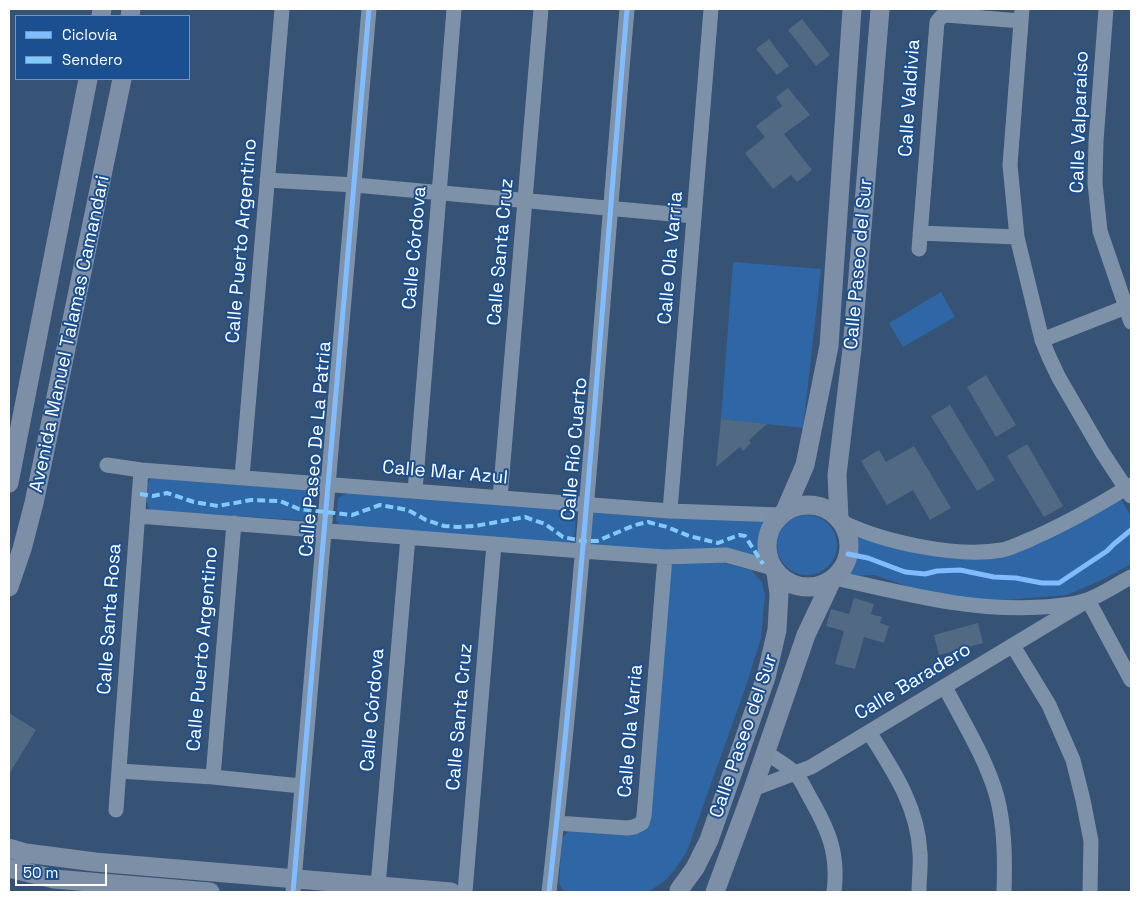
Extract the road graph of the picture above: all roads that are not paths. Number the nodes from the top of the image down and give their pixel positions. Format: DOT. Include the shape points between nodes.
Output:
graph roads {
  1 [pos="282,9"];
  2 [pos="369,9"];
  3 [pos="454,9"];
  4 [pos="541,9"];
  5 [pos="627,9"];
  6 [pos="711,9"];
  7 [pos="852,9"];
  8 [pos="880,9"];
  9 [pos="1106,9"];
  10 [pos="1021,15"];
  11 [pos="88,80"];
  12 [pos="122,80"];
  13 [pos="267,180"];
  14 [pos="355,185"];
  15 [pos="439,192"];
  16 [pos="525,200"];
  17 [pos="610,208"];
  18 [pos="694,216"];
  19 [pos="920,233"];
  20 [pos="1016,237"];
  21 [pos="919,248"];
  22 [pos="1128,306"];
  23 [pos="1131,322"];
  24 [pos="1042,340"];
  25 [pos="107,466"];
  26 [pos="142,470"];
  27 [pos="242,477"];
  28 [pos="9,483"];
  29 [pos="328,484"];
  30 [pos="1130,489"];
  31 [pos="415,491"];
  32 [pos="500,498"];
  33 [pos="586,504"];
  34 [pos="670,511"];
  35 [pos="783,513"];
  36 [pos="138,516"];
  37 [pos="840,521"];
  38 [pos="234,523"];
  39 [pos="324,531"];
  40 [pos="408,537"];
  41 [pos="494,544"];
  42 [pos="582,551"];
  43 [pos="665,557"];
  44 [pos="774,570"];
  45 [pos="1131,577"];
  46 [pos="834,579"];
  47 [pos="9,587"];
  48 [pos="1088,600"];
  49 [pos="1013,646"];
  50 [pos="1131,680"];
  51 [pos="945,687"];
  52 [pos="869,732"];
  53 [pos="766,753"];
  54 [pos="119,772"];
  55 [pos="796,774"];
  56 [pos="213,777"];
  57 [pos="301,786"];
  58 [pos="753,789"];
  59 [pos="116,810"];
  60 [pos="556,823"];
  61 [pos="18,850"];
  62 [pos="15,870"];
  63 [pos="294,886"];
  64 [pos="378,886"];
  65 [pos="676,891"];
  66 [pos="210,892"];
  67 [pos="452,892"];
  68 [pos="465,892"];
  69 [pos="548,892"];
  70 [pos="698,892"];
  71 [pos="715,892"];
  72 [pos="834,892"];
  73 [pos="919,892"];
  74 [pos="1004,892"];
  75 [pos="1090,892"];
  1 -- 13 [label="street, Calle Puerto Argentino"];
  2 -- 14 [label="street, Calle Paseo De La Patria"];
  3 -- 15 [label="street, Calle Córdova"];
  4 -- 16 [label="street, Calle Santa Cruz"];
  5 -- 17 [label="street, Calle Río Cuarto"];
  6 -- 18 [label="street, Calle Ola Varria"];
  7 -- 35 [label="main road, Calle Paseo del Sur" via="829,346 805,465"];
  8 -- 37 [label="main road, Calle Paseo del Sur" via="852,349 837,475"];
  9 -- 22 [label="street, Calle Valparaíso" via="1095,184 1100,231"];
  10 -- 19 [label="street, Calle Valdivia" via="951,15 941,17 937,22"];
  10 -- 20 [label="street" via="1010,165"];
  11 -- 28 [label="main road, Avenida Manuel Talamas Camandari"];
  12 -- 47 [label="main road, Avenida Manuel Talamas Camandari" via="34,503"];
  13 -- 14 [label="street"];
  13 -- 27 [label="street, Calle Puerto Argentino"];
  14 -- 15 [label="street"];
  14 -- 29 [label="street, Calle Paseo De La Patria"];
  15 -- 16 [label="street"];
  15 -- 31 [label="street, Calle Córdova"];
  16 -- 17 [label="street"];
  16 -- 32 [label="street, Calle Santa Cruz"];
  17 -- 18 [label="street"];
  17 -- 33 [label="street, Calle Río Cuarto"];
  18 -- 34 [label="street, Calle Ola Varria"];
  19 -- 20 [label="street"];
  19 -- 21 [label="street, Calle Valdivia"];
  20 -- 24 [label="street"];
  22 -- 23 [label="street, Calle Valparaíso"];
  22 -- 24 [label="street"];
  24 -- 30 [label="street" via="1059,378 1102,452"];
  25 -- 26 [label="street, Calle Mar Azul"];
  26 -- 27 [label="street, Calle Mar Azul"];
  26 -- 36 [label="street, Calle Santa Rosa"];
  27 -- 29 [label="street, Calle Mar Azul"];
  29 -- 31 [label="street, Calle Mar Azul"];
  29 -- 39 [label="street, Calle Paseo De La Patria"];
  30 -- 37 [label="street" via="1050,531 1002,550 929,548 863,532"];
  31 -- 32 [label="street, Calle Mar Azul"];
  32 -- 33 [label="street, Calle Mar Azul"];
  33 -- 34 [label="street, Calle Mar Azul"];
  33 -- 42 [label="street, Calle Río Cuarto"];
  34 -- 35 [label="street, Calle Mar Azul"];
  35 -- 37 [label="main road" via="796,506 813,505 830,511"];
  35 -- 44 [label="main road" via="767,537 766,550"];
  36 -- 38 [label="street"];
  36 -- 54 [label="street, Calle Santa Rosa"];
  37 -- 46 [label="main road" via="847,532 848,554"];
  38 -- 39 [label="street"];
  38 -- 56 [label="street, Calle Puerto Argentino"];
  39 -- 40 [label="street"];
  39 -- 57 [label="street, Calle Paseo De La Patria"];
  40 -- 41 [label="street"];
  40 -- 64 [label="street, Calle Córdova"];
  41 -- 42 [label="street"];
  41 -- 68 [label="street, Calle Santa Cruz"];
  42 -- 43 [label="street"];
  42 -- 60 [label="street, Calle Río Cuarto"];
  43 -- 44 [label="street" via="726,556"];
  43 -- 60 [label="street, Calle Ola Varria" via="642,823 628,828"];
  44 -- 46 [label="main road" via="798,586 819,587"];
  44 -- 65 [label="main road, Calle Paseo del Sur" via="779,594 777,630 766,677 709,840 695,868"];
  45 -- 48 [label="street"];
  46 -- 48 [label="street" via="975,606 1028,608"];
  46 -- 53 [label="main road, Calle Paseo del Sur" via="806,634"];
  48 -- 49 [label="street, Calle Baradero"];
  48 -- 50 [label="street"];
  49 -- 51 [label="street, Calle Baradero"];
  49 -- 75 [label="street" via="1049,705 1072,760 1091,840"];
  51 -- 52 [label="street, Calle Baradero"];
  51 -- 74 [label="street" via="984,763 997,798 1004,839"];
  52 -- 55 [label="street, Calle Baradero"];
  52 -- 73 [label="street" via="910,803 920,854"];
  53 -- 55 [label="street"];
  53 -- 58 [label="main road, Calle Paseo del Sur"];
  54 -- 56 [label="street"];
  54 -- 59 [label="street, Calle Santa Rosa"];
  55 -- 58 [label="street, Calle Baradero"];
  55 -- 72 [label="street" via="832,842 836,874"];
  56 -- 57 [label="street"];
  57 -- 63 [label="street, Calle Paseo De La Patria"];
  58 -- 71 [label="main road, Calle Paseo del Sur"];
  60 -- 69 [label="street, Calle Río Cuarto"];
  61 -- 62 [label="main road"];
  61 -- 63 [label="main road"];
  62 -- 66 [label="main road" via="54,879"];
  63 -- 64 [label="main road"];
  64 -- 67 [label="main road"];
  65 -- 70 [label="main road"];
}
